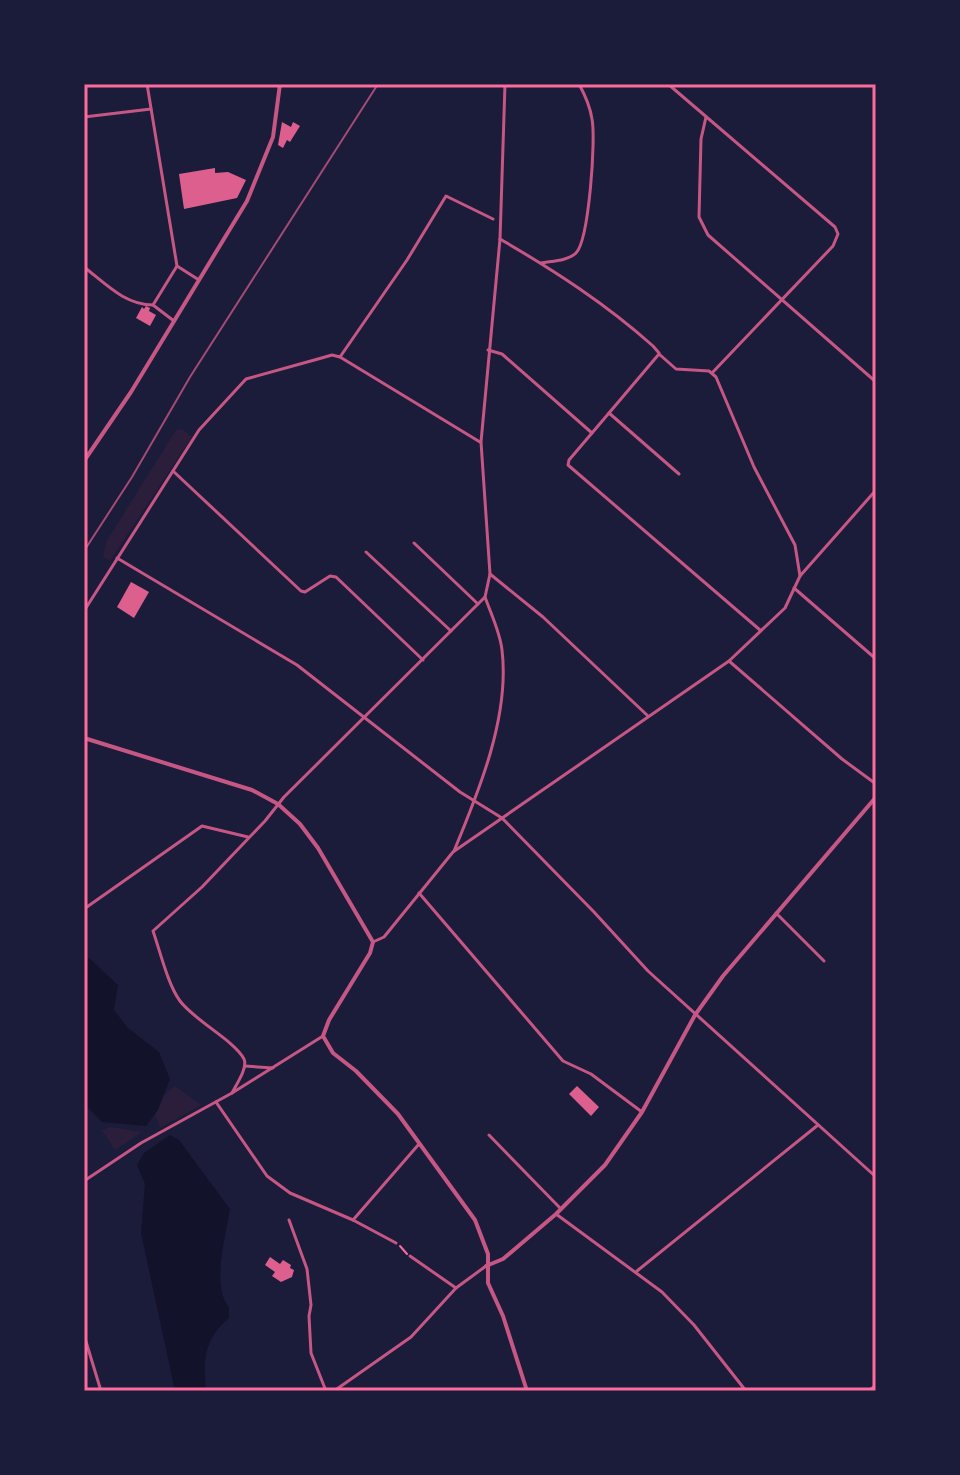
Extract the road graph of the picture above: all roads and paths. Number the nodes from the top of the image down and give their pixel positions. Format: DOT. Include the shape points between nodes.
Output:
graph roads {
  1 [pos="147,84"];
  2 [pos="280,84"];
  3 [pos="505,84"];
  4 [pos="579,84"];
  5 [pos="668,84"];
  6 [pos="151,109"];
  7 [pos="84,117"];
  8 [pos="706,117"];
  9 [pos="493,219"];
  10 [pos="500,239"];
  11 [pos="541,263"];
  12 [pos="177,266"];
  13 [pos="84,267"];
  14 [pos="199,280"];
  15 [pos="782,301"];
  16 [pos="153,305"];
  17 [pos="174,321"];
  18 [pos="488,350"];
  19 [pos="659,354"];
  20 [pos="340,357"];
  21 [pos="712,373"];
  22 [pos="876,382"];
  23 [pos="609,413"];
  24 [pos="592,433"];
  25 [pos="481,442"];
  26 [pos="84,461"];
  27 [pos="173,471"];
  28 [pos="679,474"];
  29 [pos="876,490"];
  30 [pos="414,543"];
  31 [pos="366,552"];
  32 [pos="117,558"];
  33 [pos="490,574"];
  34 [pos="800,576"];
  35 [pos="794,588"];
  36 [pos="485,597"];
  37 [pos="478,604"];
  38 [pos="84,611"];
  39 [pos="761,631"];
  40 [pos="451,632"];
  41 [pos="876,659"];
  42 [pos="423,660"];
  43 [pos="729,661"];
  44 [pos="649,717"];
  45 [pos="364,720"];
  46 [pos="84,738"];
  47 [pos="876,784"];
  48 [pos="876,797"];
  49 [pos="475,802"];
  50 [pos="278,804"];
  51 [pos="502,818"];
  52 [pos="249,838"];
  53 [pos="453,852"];
  54 [pos="419,893"];
  55 [pos="84,909"];
  56 [pos="776,913"];
  57 [pos="373,942"];
  58 [pos="824,961"];
  59 [pos="695,1015"];
  60 [pos="323,1036"];
  61 [pos="245,1066"];
  62 [pos="274,1069"];
  63 [pos="232,1093"];
  64 [pos="216,1102"];
  65 [pos="642,1112"];
  66 [pos="818,1125"];
  67 [pos="489,1135"];
  68 [pos="419,1144"];
  69 [pos="876,1177"];
  70 [pos="84,1181"];
  71 [pos="561,1209"];
  72 [pos="556,1214"];
  73 [pos="289,1220"];
  74 [pos="353,1220"];
  75 [pos="396,1243"];
  76 [pos="410,1256"];
  77 [pos="486,1266"];
  78 [pos="636,1271"];
  79 [pos="456,1288"];
  80 [pos="84,1335"];
  81 [pos="876,1385"];
  82 [pos="101,1391"];
  83 [pos="326,1391"];
  84 [pos="334,1391"];
  85 [pos="527,1391"];
  86 [pos="746,1391"];
  87 [pos="869,1391"];
  1 -- 6 [label="street"];
  2 -- 14 [label="street" via="265,161"];
  3 -- 10 [label="street"];
  4 -- 11 [label="street" via="594,131 586,233 572,256"];
  5 -- 8 [label="street"];
  6 -- 7 [label="street"];
  6 -- 12 [label="street"];
  8 -- 15 [label="street" via="701,139 702,226"];
  8 -- 15 [label="street" via="838,234"];
  9 -- 20 [label="street" via="446,196"];
  10 -- 11 [label="street"];
  10 -- 18 [label="street"];
  11 -- 19 [label="street" via="608,308"];
  12 -- 14 [label="street"];
  12 -- 16 [label="street"];
  13 -- 16 [label="street" via="137,305"];
  14 -- 17 [label="street"];
  15 -- 21 [label="street"];
  15 -- 22 [label="street"];
  16 -- 17 [label="street"];
  17 -- 26 [label="street"];
  18 -- 24 [label="street" via="502,354"];
  18 -- 25 [label="street"];
  19 -- 21 [label="street" via="676,369"];
  19 -- 23 [label="street"];
  20 -- 25 [label="street"];
  20 -- 27 [label="street" via="246,379 211,415"];
  21 -- 34 [label="street" via="795,545"];
  23 -- 24 [label="street"];
  23 -- 28 [label="street"];
  24 -- 39 [label="street" via="568,465"];
  25 -- 33 [label="street"];
  27 -- 32 [label="street"];
  27 -- 42 [label="street" via="301,591 336,577"];
  29 -- 34 [label="street"];
  30 -- 37 [label="street"];
  31 -- 40 [label="street"];
  32 -- 38 [label="street"];
  32 -- 45 [label="street" via="297,665"];
  33 -- 36 [label="street"];
  33 -- 44 [label="street"];
  34 -- 35 [label="street"];
  35 -- 39 [label="street" via="785,608"];
  35 -- 41 [label="street"];
  36 -- 37 [label="street"];
  36 -- 49 [label="street" via="502,648 503,675 488,763"];
  37 -- 40 [label="street"];
  39 -- 43 [label="street"];
  40 -- 42 [label="street"];
  42 -- 45 [label="street"];
  43 -- 44 [label="street"];
  43 -- 47 [label="street"];
  44 -- 51 [label="street"];
  45 -- 49 [label="street"];
  45 -- 50 [label="street"];
  46 -- 50 [label="street" via="252,790"];
  48 -- 56 [label="street"];
  49 -- 51 [label="street"];
  49 -- 53 [label="street"];
  50 -- 52 [label="street"];
  50 -- 57 [label="street" via="318,848"];
  51 -- 53 [label="street"];
  51 -- 59 [label="street"];
  52 -- 55 [label="street" via="202,826"];
  52 -- 61 [label="street" via="153,931 178,999 236,1049"];
  53 -- 54 [label="street"];
  54 -- 57 [label="street" via="384,937"];
  54 -- 65 [label="street" via="563,1061 591,1074"];
  56 -- 58 [label="street"];
  56 -- 59 [label="street"];
  57 -- 60 [label="street"];
  59 -- 65 [label="street"];
  59 -- 66 [label="street"];
  60 -- 62 [label="street"];
  60 -- 68 [label="street" via="333,1053 398,1114"];
  61 -- 62 [label="street"];
  61 -- 63 [label="street"];
  62 -- 63 [label="street"];
  63 -- 64 [label="street"];
  64 -- 70 [label="street"];
  64 -- 74 [label="street" via="267,1176 290,1193"];
  65 -- 71 [label="street" via="605,1165"];
  66 -- 69 [label="street"];
  66 -- 78 [label="street"];
  67 -- 71 [label="street"];
  68 -- 74 [label="street"];
  68 -- 77 [label="street" via="475,1220 485,1241"];
  71 -- 72 [label="street"];
  72 -- 77 [label="street" via="503,1259"];
  72 -- 78 [label="street"];
  73 -- 83 [label="street" via="307,1269 311,1353"];
  74 -- 75 [label="street"];
  76 -- 79 [label="street"];
  77 -- 79 [label="street"];
  77 -- 85 [label="street"];
  78 -- 86 [label="street" via="694,1325"];
  79 -- 84 [label="street" via="411,1337"];
  80 -- 82 [label="street"];
  81 -- 87 [label="street"];
}
